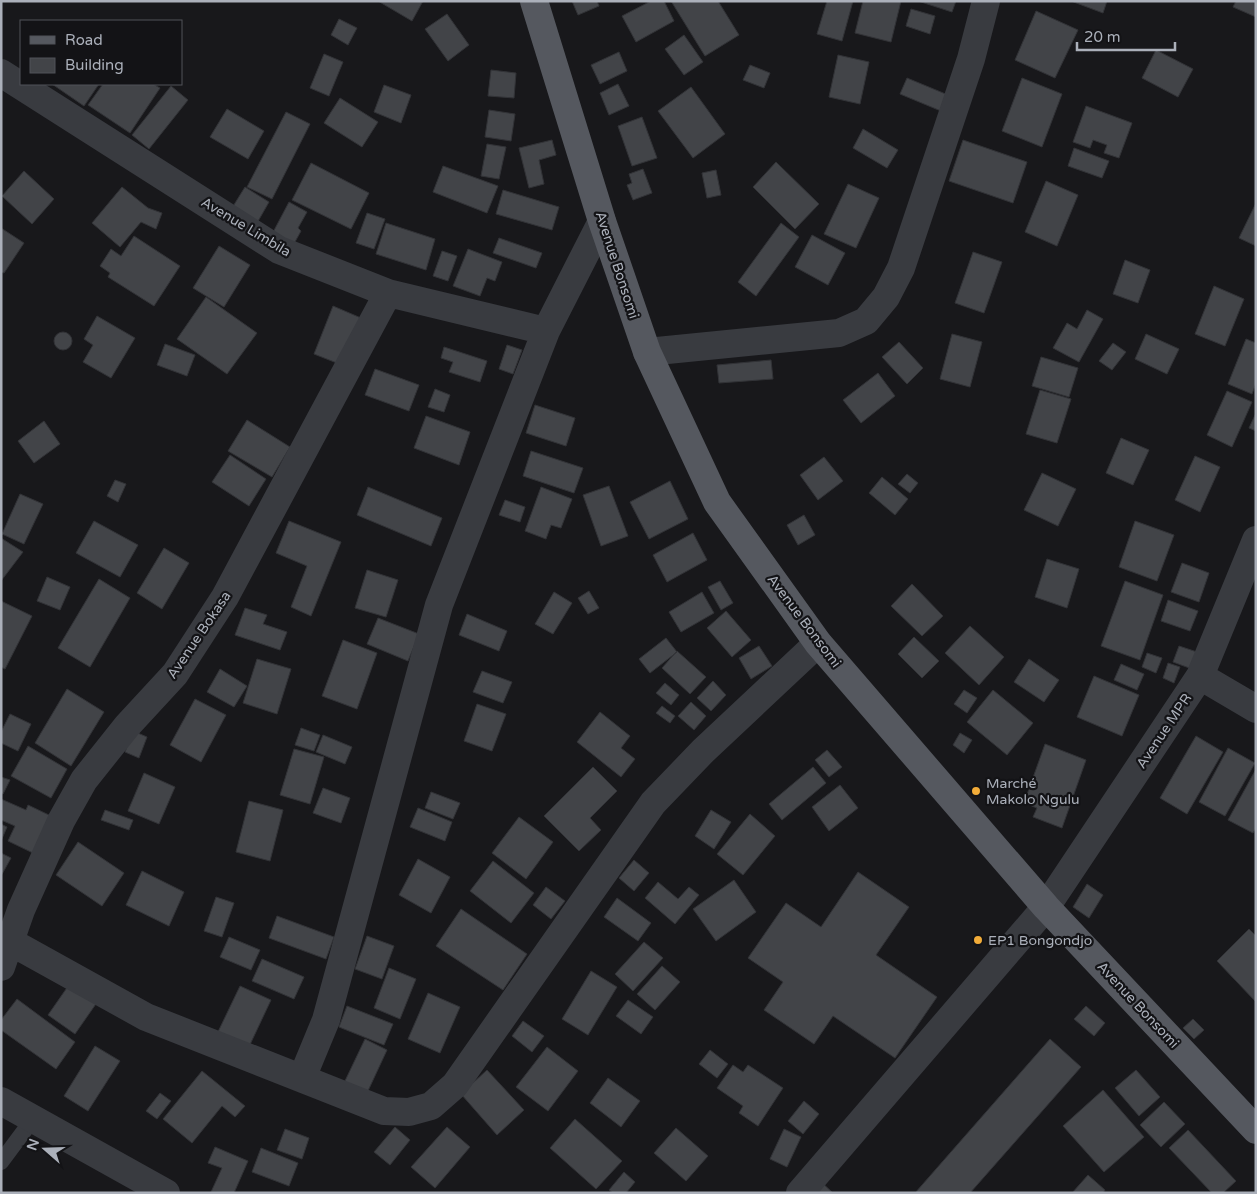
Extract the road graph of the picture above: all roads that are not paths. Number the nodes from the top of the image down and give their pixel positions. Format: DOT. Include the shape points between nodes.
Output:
graph roads {
  1 [pos="534,1"];
  2 [pos="986,1"];
  3 [pos="1,73"];
  4 [pos="602,221"];
  5 [pos="388,293"];
  6 [pos="546,331"];
  7 [pos="647,352"];
  8 [pos="1256,540"];
  9 [pos="818,643"];
  10 [pos="1200,676"];
  11 [pos="1256,709"];
  12 [pos="1046,907"];
  13 [pos="9,941"];
  14 [pos="1,967"];
  15 [pos="302,1078"];
  16 [pos="1,1101"];
  17 [pos="33,1120"];
  18 [pos="1256,1130"];
  19 [pos="1,1162"];
  20 [pos="166,1193"];
  21 [pos="800,1193"];
  1 -- 4 [label="main road, Avenue Bonsomi"];
  2 -- 7 [label="street" via="971,59 901,268 886,297 866,321 839,333"];
  3 -- 5 [label="street, Avenue Limbila" via="279,250"];
  4 -- 6 [label="street"];
  4 -- 7 [label="main road, Avenue Bonsomi"];
  5 -- 6 [label="street, Avenue Limbila"];
  5 -- 13 [label="street, Avenue Bokasa" via="225,598 175,674 127,726 84,780 60,822"];
  6 -- 15 [label="street" via="438,605 326,1020"];
  7 -- 9 [label="main road, Avenue Bonsomi" via="717,502"];
  8 -- 10 [label="street, Avenue MPR"];
  9 -- 12 [label="main road, Avenue Bonsomi"];
  9 -- 15 [label="street" via="703,751 653,803 455,1086 431,1106 409,1112 384,1111"];
  10 -- 11 [label="street"];
  10 -- 12 [label="street, Avenue MPR"];
  12 -- 18 [label="main road, Avenue Bonsomi"];
  12 -- 21 [label="street, Avenue MPR"];
  13 -- 14 [label="street, Avenue Bokasa"];
  13 -- 15 [label="street" via="146,1017"];
  16 -- 17 [label="street"];
  17 -- 19 [label="lane"];
  17 -- 20 [label="street"];
}
